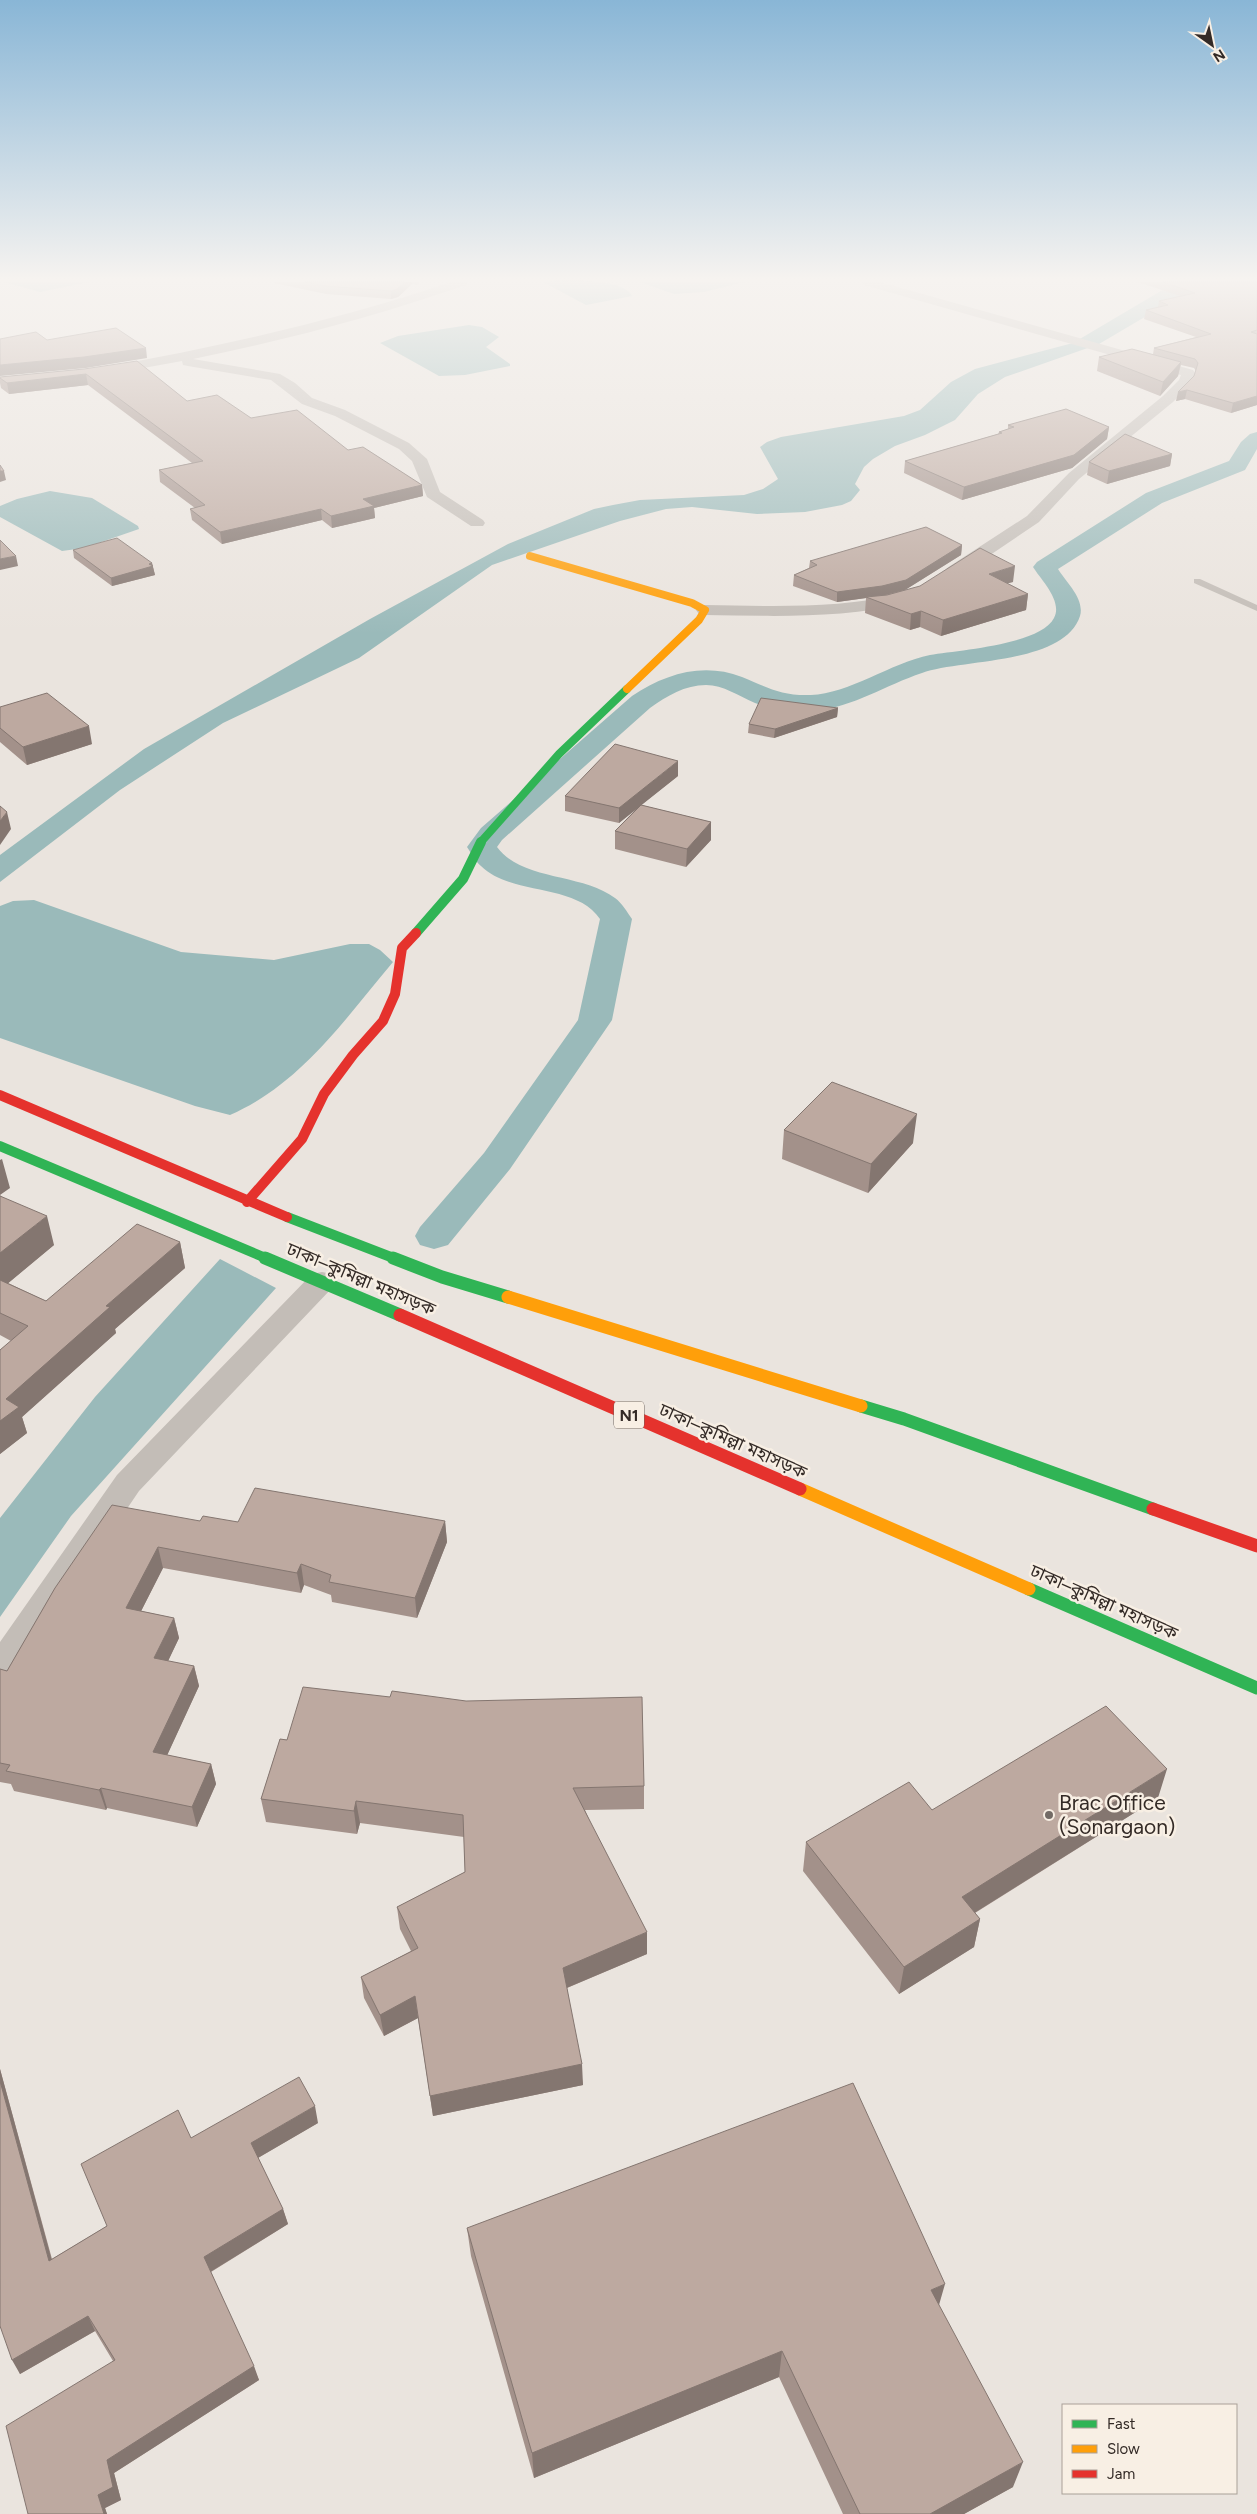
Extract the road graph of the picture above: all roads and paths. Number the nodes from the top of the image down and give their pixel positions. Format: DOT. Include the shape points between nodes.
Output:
graph roads {
  1 [pos="305,399"];
  2 [pos="1168,399"];
  3 [pos="477,523"];
  4 [pos="530,556"];
  5 [pos="942,578"];
  6 [pos="1197,581"];
  7 [pos="919,592"];
  8 [pos="1257,608"];
  9 [pos="705,610"];
  10 [pos="0,1095"];
  11 [pos="0,1146"];
  12 [pos="247,1202"];
  13 [pos="322,1281"];
  14 [pos="1257,1546"];
  15 [pos="0,1669"];
  16 [pos="1257,1688"];
  1 -- 3 [label="street" via="340,413 404,446 419,459 433,494"];
  2 -- 5 [label="street" via="1074,476 1033,519"];
  4 -- 9 [label="main road" via="692,603"];
  6 -- 8 [label="lane"];
  7 -- 9 [label="street" via="885,604 861,608"];
  9 -- 12 [label="main road" via="699,620 559,754 482,839 463,879 402,948 396,994 383,1021 324,1094 302,1139"];
  10 -- 12 [label="main road, ঢাকা–কুমিল্লা মহাসড়ক"];
  11 -- 13 [label="main road, ঢাকা–কুমিল্লা মহাসড়ক / N1"];
  12 -- 14 [label="main road, ঢাকা–কুমিল্লা মহাসড়ক" via="442,1277 904,1419"];
  13 -- 15 [label="street" via="128,1483"];
  13 -- 16 [label="main road, ঢাকা–কুমিল্লা মহাসড়ক / N1"];
}
